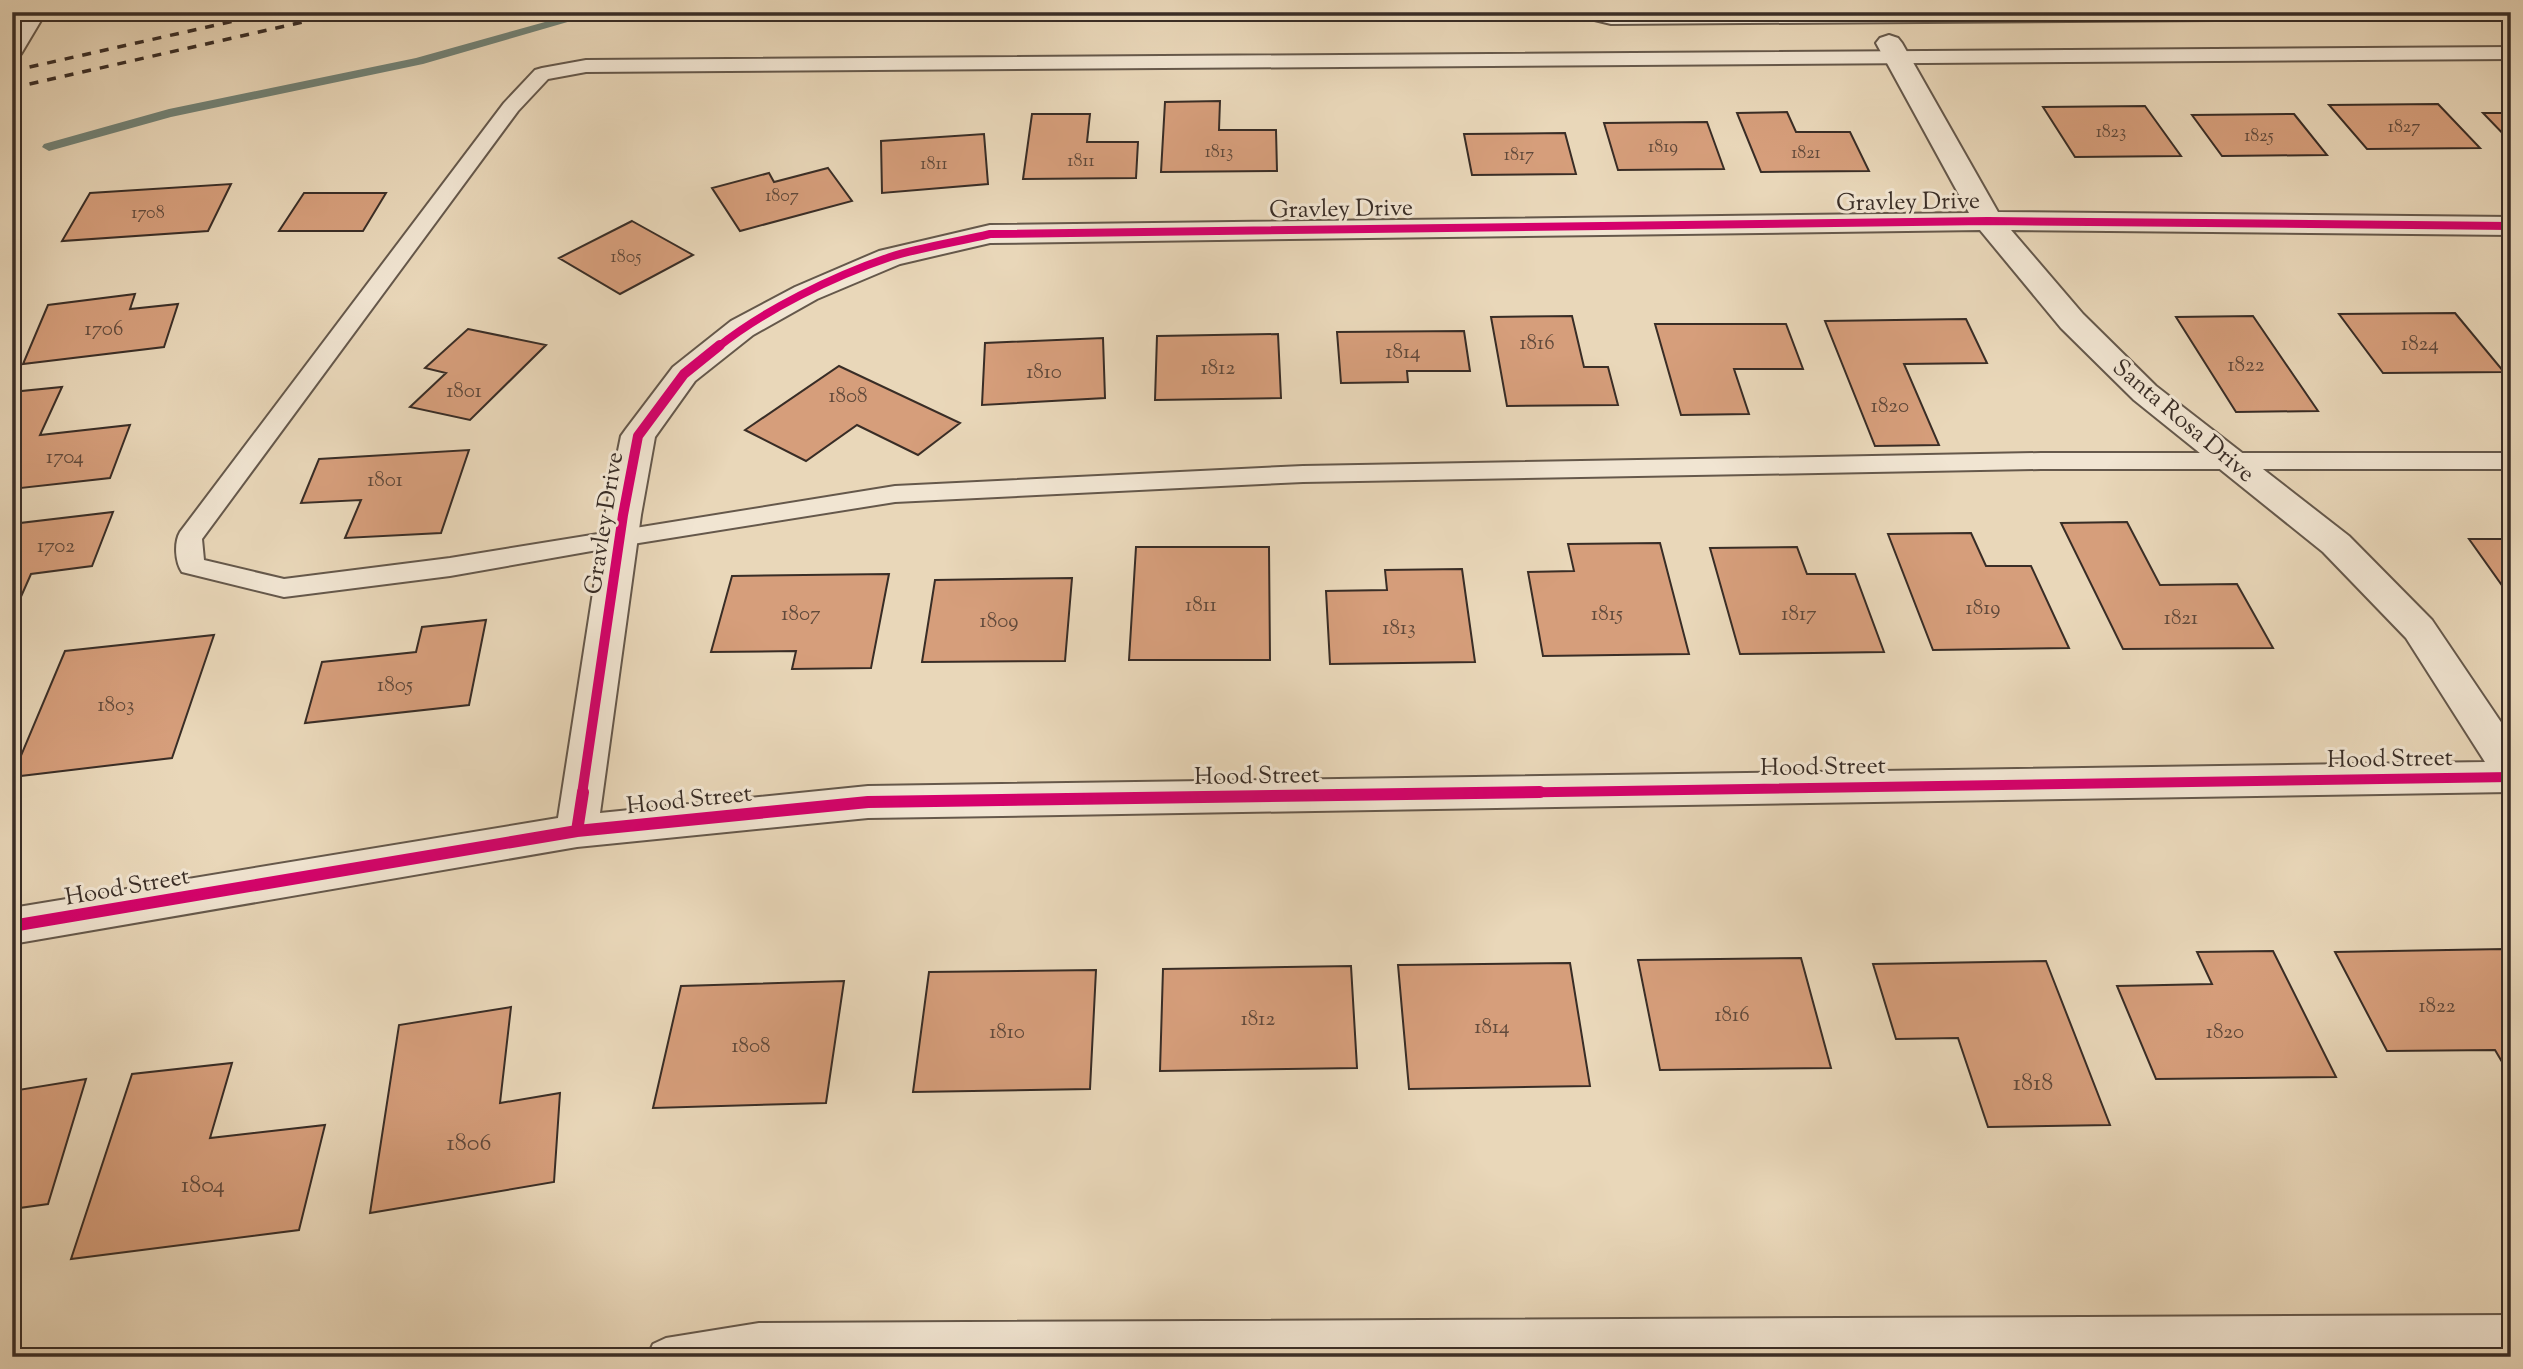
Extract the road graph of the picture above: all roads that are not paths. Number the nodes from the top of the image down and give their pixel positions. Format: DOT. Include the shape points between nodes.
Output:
graph roads {
  1 [pos="34,12"];
  2 [pos="1584,12"];
  3 [pos="2365,13"];
  4 [pos="2511,13"];
  5 [pos="1887,39"];
  6 [pos="12,49"];
  7 [pos="2511,53"];
  8 [pos="1988,221"];
  9 [pos="2511,226"];
  10 [pos="2511,461"];
  11 [pos="2232,462"];
  12 [pos="620,537"];
  13 [pos="2511,769"];
  14 [pos="2511,777"];
  15 [pos="577,831"];
  16 [pos="12,926"];
  17 [pos="2511,1333"];
  18 [pos="666,1357"];
  1 -- 6 [label="street"];
  2 -- 5 [label="lane" via="1611,19"];
  3 -- 4 [label="lane"];
  3 -- 5 [label="lane"];
  5 -- 7 [label="lane"];
  5 -- 8 [label="street, Santa Rosa Drive"];
  5 -- 12 [label="lane" via="586,66 542,74 503,118 189,538 191,566 284,588 450,568"];
  8 -- 9 [label="street, Gravley Drive"];
  8 -- 11 [label="street, Santa Rosa Drive" via="2073,321 2145,393"];
  8 -- 12 [label="street, Gravley Drive" via="990,234 890,257 806,293 742,328 684,374 638,436"];
  10 -- 11 [label="lane"];
  11 -- 12 [label="lane" via="2041,461 1275,475 895,494"];
  11 -- 13 [label="street, Santa Rosa Drive" via="2336,544 2419,629"];
  12 -- 15 [label="street, Gravley Drive"];
  14 -- 15 [label="street, Hood Street" via="868,802"];
  15 -- 16 [label="street, Hood Street"];
  17 -- 18 [label="lane" via="759,1341"];
}
